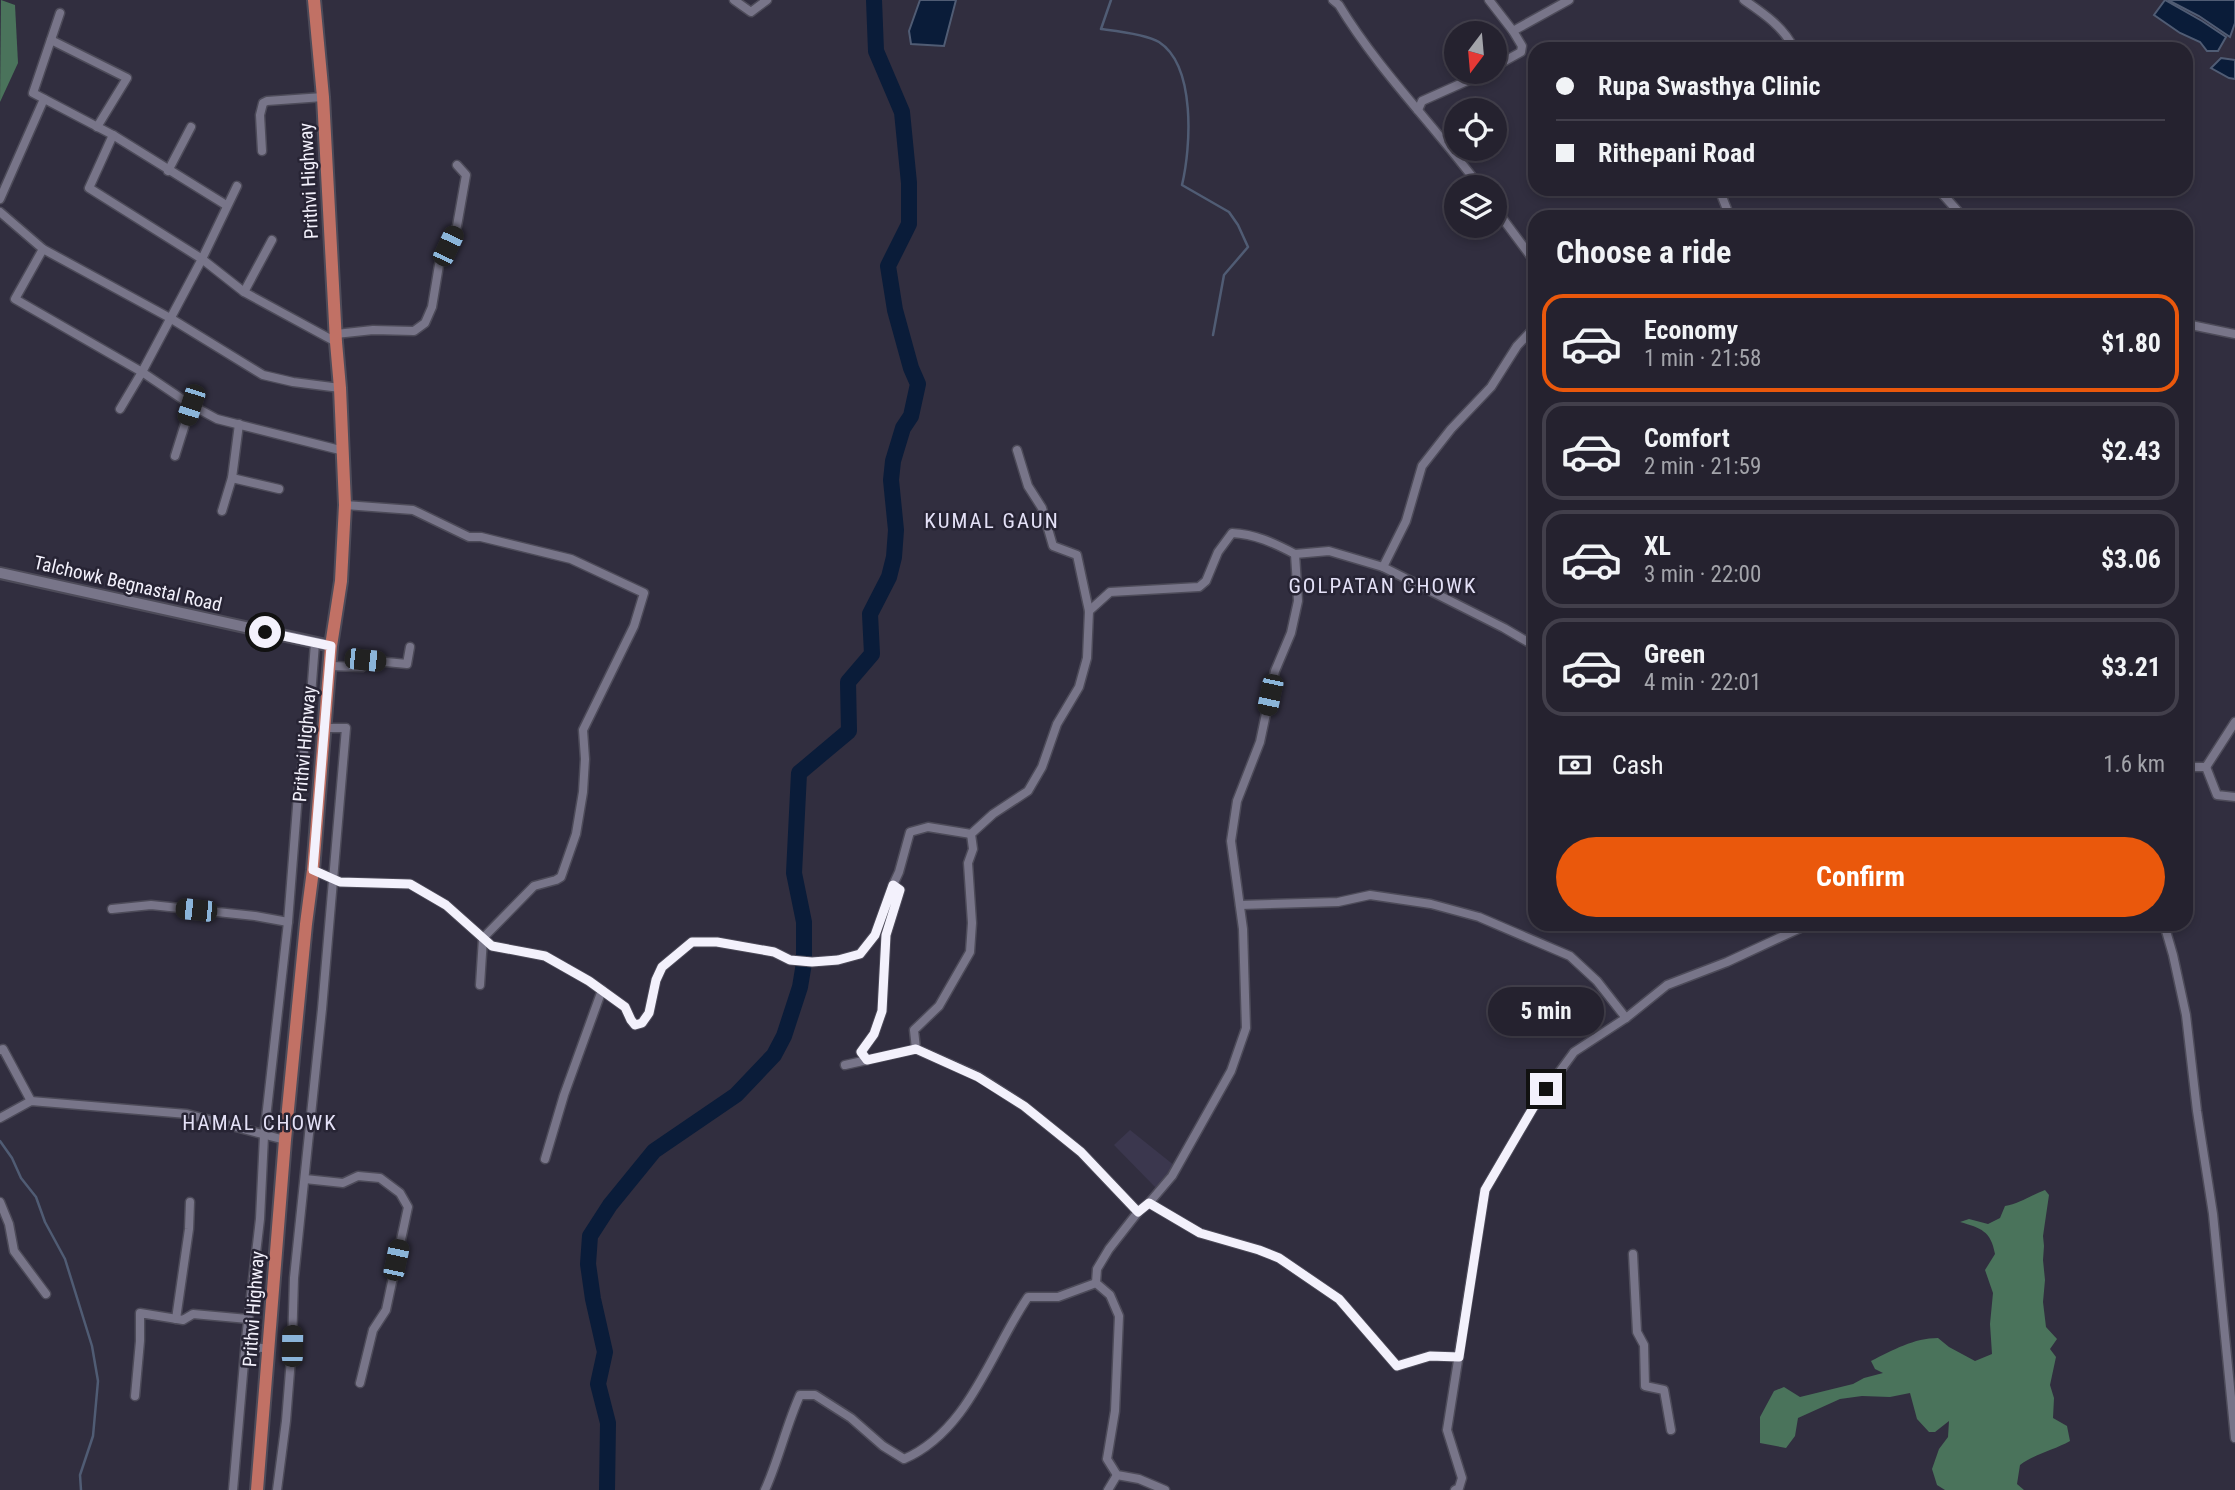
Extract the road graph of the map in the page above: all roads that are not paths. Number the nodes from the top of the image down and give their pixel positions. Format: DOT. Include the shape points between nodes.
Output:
graph roads {
  1 [pos="314,0"];
  2 [pos="734,0"];
  3 [pos="767,0"];
  4 [pos="1333,0"];
  5 [pos="1489,0"];
  6 [pos="1569,0"];
  7 [pos="1744,0"];
  8 [pos="60,13"];
  9 [pos="1513,31"];
  10 [pos="51,40"];
  11 [pos="1791,42"];
  12 [pos="1507,60"];
  13 [pos="1460,84"];
  14 [pos="323,97"];
  15 [pos="44,99"];
  16 [pos="1418,110"];
  17 [pos="97,127"];
  18 [pos="191,127"];
  19 [pos="113,135"];
  20 [pos="262,151"];
  21 [pos="457,165"];
  22 [pos="168,171"];
  23 [pos="1471,175"];
  24 [pos="237,186"];
  25 [pos="1944,196"];
  26 [pos="0,199"];
  27 [pos="226,205"];
  28 [pos="1957,210"];
  29 [pos="0,212"];
  30 [pos="1507,224"];
  31 [pos="272,240"];
  32 [pos="43,249"];
  33 [pos="1528,253"];
  34 [pos="202,259"];
  35 [pos="244,292"];
  36 [pos="170,318"];
  37 [pos="2193,325"];
  38 [pos="1528,334"];
  39 [pos="2235,334"];
  40 [pos="336,338"];
  41 [pos="142,372"];
  42 [pos="340,388"];
  43 [pos="191,405"];
  44 [pos="120,409"];
  45 [pos="239,424"];
  46 [pos="1017,450"];
  47 [pos="344,451"];
  48 [pos="175,456"];
  49 [pos="232,478"];
  50 [pos="279,489"];
  51 [pos="345,505"];
  52 [pos="222,511"];
  53 [pos="1295,554"];
  54 [pos="1383,566"];
  55 [pos="0,573"];
  56 [pos="1089,611"];
  57 [pos="1528,642"];
  58 [pos="315,643"];
  59 [pos="331,646"];
  60 [pos="410,647"];
  61 [pos="330,666"];
  62 [pos="2235,722"];
  63 [pos="325,727"];
  64 [pos="2193,767"];
  65 [pos="2206,767"];
  66 [pos="2235,797"];
  67 [pos="971,834"];
  68 [pos="313,870"];
  69 [pos="334,880"];
  70 [pos="893,885"];
  71 [pos="1240,905"];
  72 [pos="112,909"];
  73 [pos="288,922"];
  74 [pos="1794,931"];
  75 [pos="2166,931"];
  76 [pos="483,937"];
  77 [pos="480,985"];
  78 [pos="602,990"];
  79 [pos="1626,1018"];
  80 [pos="916,1049"];
  81 [pos="0,1050"];
  82 [pos="867,1060"];
  83 [pos="845,1065"];
  84 [pos="30,1101"];
  85 [pos="0,1118"];
  86 [pos="264,1136"];
  87 [pos="285,1140"];
  88 [pos="545,1159"];
  89 [pos="305,1179"];
  90 [pos="0,1202"];
  91 [pos="190,1202"];
  92 [pos="1149,1203"];
  93 [pos="1138,1212"];
  94 [pos="1633,1254"];
  95 [pos="1096,1283"];
  96 [pos="46,1294"];
  97 [pos="176,1319"];
  98 [pos="248,1319"];
  99 [pos="246,1346"];
  100 [pos="270,1349"];
  101 [pos="1459,1357"];
  102 [pos="360,1383"];
  103 [pos="135,1396"];
  104 [pos="1671,1430"];
  105 [pos="2235,1438"];
  106 [pos="1117,1475"];
  107 [pos="233,1490"];
  108 [pos="257,1490"];
  109 [pos="276,1490"];
  110 [pos="765,1490"];
  111 [pos="1108,1490"];
  112 [pos="1165,1490"];
  113 [pos="1455,1490"];
  1 -- 14 [label="highway, Prithvi Highway"];
  2 -- 3 [label="street" via="751,12"];
  4 -- 16 [label="street"];
  5 -- 9 [label="street"];
  6 -- 9 [label="street"];
  7 -- 11 [label="street"];
  8 -- 10 [label="street"];
  9 -- 12 [label="street" via="1521,52"];
  10 -- 15 [label="street" via="33,93"];
  10 -- 17 [label="street" via="127,78"];
  13 -- 16 [label="street" via="1422,101"];
  14 -- 20 [label="street" via="263,103"];
  14 -- 40 [label="highway, Prithvi Highway"];
  15 -- 17 [label="street"];
  15 -- 26 [label="street"];
  16 -- 23 [label="street"];
  17 -- 19 [label="street"];
  18 -- 22 [label="street"];
  19 -- 22 [label="street"];
  19 -- 34 [label="street" via="89,188"];
  21 -- 40 [label="street" via="466,175 457,226 439,265 425,323 414,331 373,330"];
  22 -- 27 [label="street"];
  24 -- 27 [label="street"];
  25 -- 28 [label="street"];
  27 -- 34 [label="street"];
  29 -- 32 [label="street"];
  30 -- 33 [label="street"];
  31 -- 35 [label="street"];
  32 -- 36 [label="street"];
  32 -- 41 [label="street" via="15,299"];
  34 -- 35 [label="street"];
  34 -- 36 [label="street"];
  35 -- 40 [label="street"];
  36 -- 41 [label="street"];
  36 -- 42 [label="street" via="263,375"];
  37 -- 39 [label="street"];
  38 -- 54 [label="street" via="1491,387 1422,466 1406,521"];
  40 -- 42 [label="highway, Prithvi Highway"];
  41 -- 43 [label="street"];
  41 -- 44 [label="street"];
  42 -- 47 [label="highway, Prithvi Highway"];
  43 -- 45 [label="street"];
  43 -- 48 [label="street"];
  45 -- 47 [label="street"];
  45 -- 49 [label="street"];
  46 -- 56 [label="street" via="1053,546 1077,555"];
  47 -- 51 [label="highway, Prithvi Highway"];
  49 -- 50 [label="street"];
  49 -- 52 [label="street"];
  51 -- 59 [label="highway, Prithvi Highway" via="341,581"];
  51 -- 76 [label="street" via="413,510 468,537 570,559 644,593 634,626 583,730 583,792 576,834 561,877 534,886"];
  53 -- 54 [label="street" via="1329,551"];
  53 -- 56 [label="street" via="1250,534 1232,533 1199,587 1110,592"];
  53 -- 71 [label="street" via="1298,601 1291,633 1275,671 1260,742 1237,801 1231,841"];
  54 -- 57 [label="street"];
  55 -- 58 [label="main road, Talchowk Begnastal Road"];
  56 -- 67 [label="street" via="1087,658 1079,687 1057,724 1042,767 1028,791"];
  58 -- 59 [label="main road, Talchowk Begnastal Road"];
  58 -- 73 [label="street"];
  59 -- 61 [label="highway, Prithvi Highway"];
  60 -- 61 [label="street" via="407,664 365,660 362,667"];
  61 -- 63 [label="highway, Prithvi Highway"];
  62 -- 65 [label="street"];
  63 -- 68 [label="highway, Prithvi Highway"];
  63 -- 69 [label="street" via="346,728"];
  64 -- 65 [label="street"];
  65 -- 66 [label="street" via="2217,795"];
  67 -- 70 [label="street" via="928,827 910,832"];
  67 -- 80 [label="street" via="971,952 939,1006 914,1030"];
  68 -- 69 [label="street"];
  68 -- 87 [label="highway, Prithvi Highway"];
  69 -- 76 [label="street" via="410,884 446,905"];
  69 -- 89 [label="street"];
  70 -- 78 [label="street" via="875,935 860,954 812,962 717,942 692,942 662,967 649,1013 635,1025 625,1007"];
  70 -- 82 [label="street" via="900,890 886,935 882,1011 861,1052"];
  71 -- 79 [label="street" via="1338,902 1370,895 1479,917 1570,956"];
  71 -- 92 [label="street" via="1246,1028 1231,1071 1172,1176"];
  72 -- 73 [label="street" via="150,905"];
  73 -- 86 [label="street"];
  74 -- 79 [label="street" via="1667,985"];
  75 -- 105 [label="street" via="2186,1015 2213,1214"];
  76 -- 77 [label="street"];
  76 -- 78 [label="street" via="492,946 545,956"];
  78 -- 88 [label="street"];
  79 -- 101 [label="street" via="1574,1052 1533,1108 1485,1190"];
  80 -- 82 [label="street"];
  80 -- 93 [label="street" via="978,1077 1024,1106 1081,1152"];
  81 -- 84 [label="street"];
  82 -- 83 [label="street"];
  84 -- 85 [label="street"];
  84 -- 86 [label="street" via="187,1114"];
  86 -- 87 [label="street"];
  86 -- 98 [label="street"];
  87 -- 100 [label="highway, Prithvi Highway"];
  89 -- 102 [label="street" via="343,1184 358,1176 380,1178 400,1193 408,1207 386,1310 373,1330"];
  89 -- 109 [label="street" via="286,1421"];
  90 -- 96 [label="street" via="14,1251"];
  91 -- 97 [label="street"];
  92 -- 93 [label="street"];
  92 -- 101 [label="street" via="1200,1233 1279,1258 1339,1299 1397,1366 1430,1356"];
  93 -- 95 [label="street" via="1097,1269"];
  94 -- 104 [label="street" via="1645,1386 1664,1390"];
  95 -- 106 [label="street" via="1110,1295 1119,1316 1115,1411 1107,1459"];
  95 -- 110 [label="street" via="1058,1297 1027,1297 974,1393 922,1452 904,1460 815,1395 800,1395"];
  97 -- 98 [label="street" via="193,1314"];
  97 -- 103 [label="street" via="139,1313"];
  98 -- 99 [label="street"];
  99 -- 100 [label="street"];
  99 -- 107 [label="street"];
  100 -- 108 [label="highway, Prithvi Highway"];
  101 -- 113 [label="street" via="1447,1430 1462,1478"];
  106 -- 111 [label="street"];
  106 -- 112 [label="street"];
}
